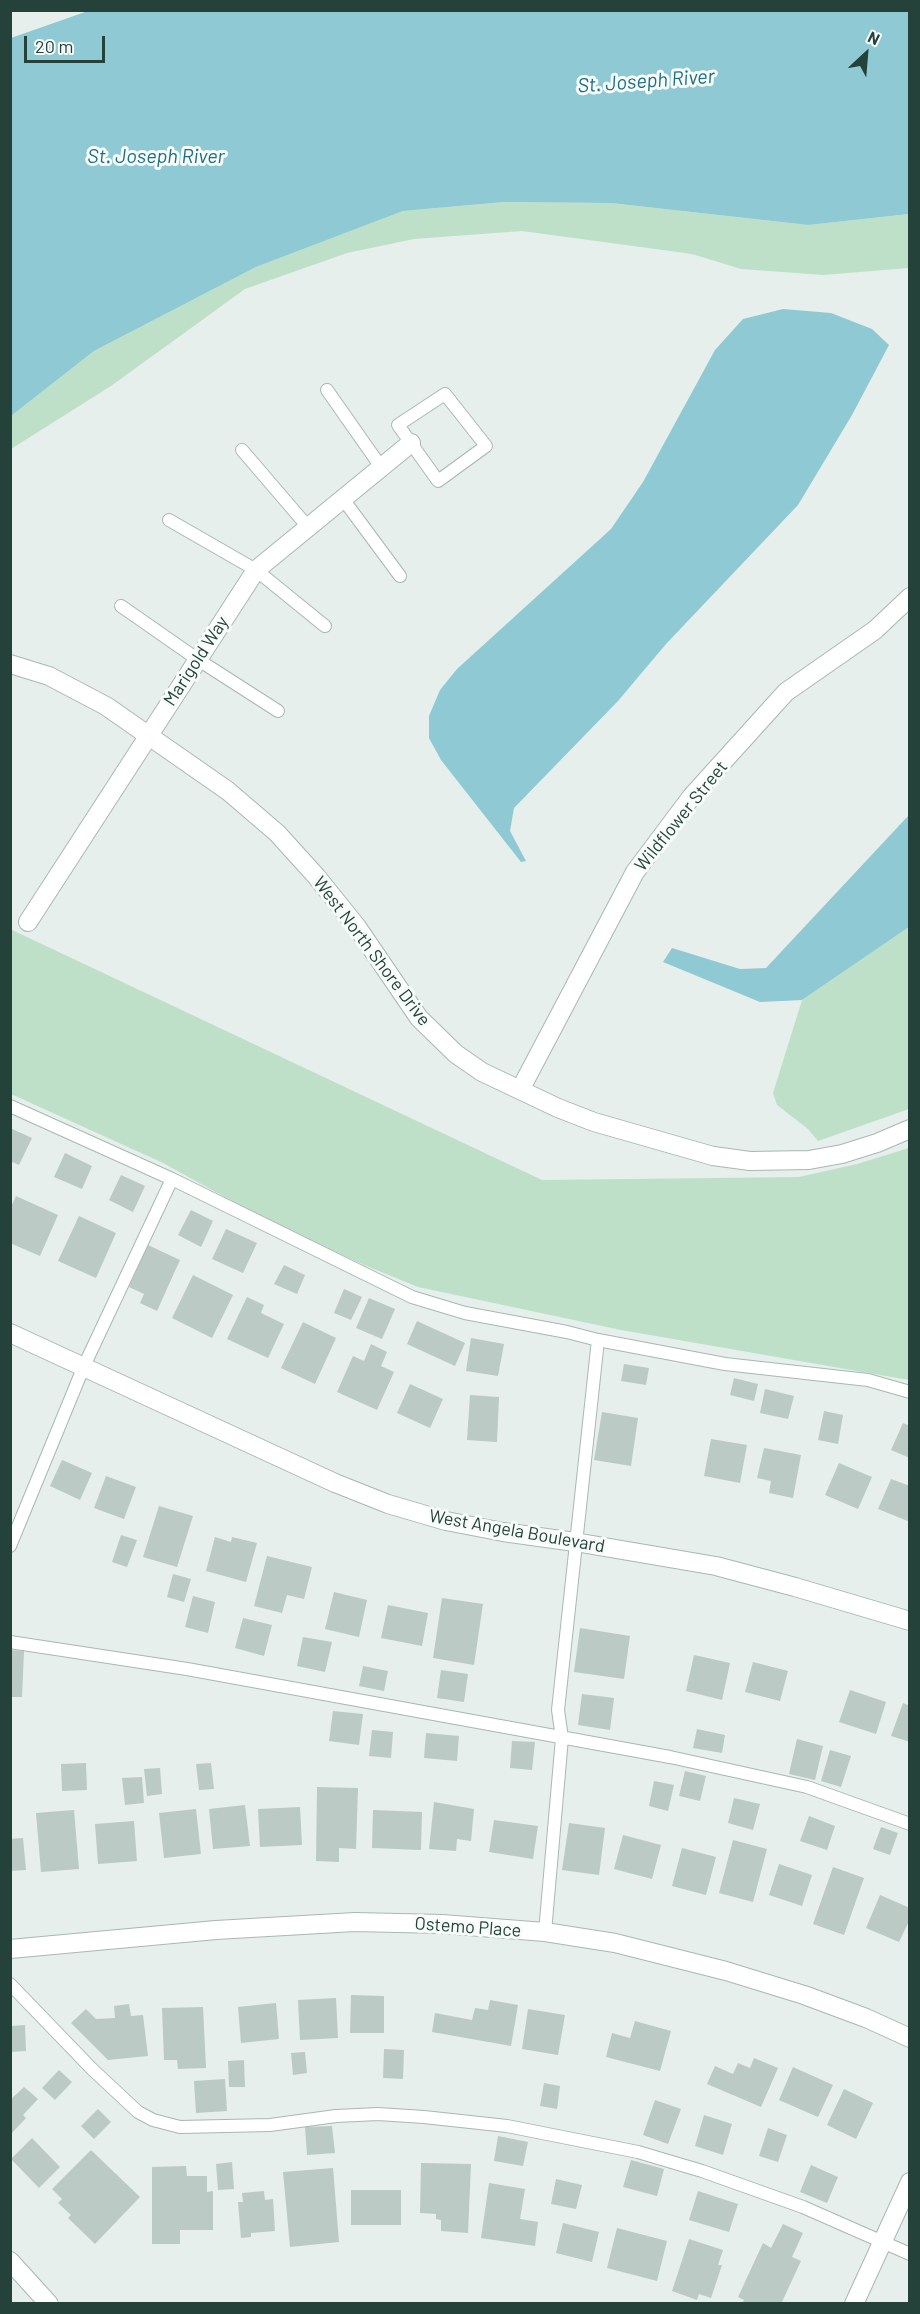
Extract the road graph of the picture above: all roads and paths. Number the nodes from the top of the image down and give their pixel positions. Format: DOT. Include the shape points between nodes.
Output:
graph roads {
  1 [pos="327,390"];
  2 [pos="411,443"];
  3 [pos="242,450"];
  4 [pos="381,467"];
  5 [pos="343,499"];
  6 [pos="169,520"];
  7 [pos="308,527"];
  8 [pos="256,570"];
  9 [pos="400,576"];
  10 [pos="909,597"];
  11 [pos="121,606"];
  12 [pos="326,626"];
  13 [pos="197,659"];
  14 [pos="10,664"];
  15 [pos="278,711"];
  16 [pos="148,734"];
  17 [pos="28,922"];
  18 [pos="520,1090"];
  19 [pos="10,1107"];
  20 [pos="909,1130"];
  21 [pos="172,1179"];
  22 [pos="10,1333"];
  23 [pos="598,1340"];
  24 [pos="84,1366"];
  25 [pos="909,1392"];
  26 [pos="575,1542"];
  27 [pos="10,1546"];
  28 [pos="909,1621"];
  29 [pos="10,1642"];
  30 [pos="562,1738"];
  31 [pos="909,1824"];
  32 [pos="545,1932"];
  33 [pos="10,1949"];
  34 [pos="10,1984"];
  35 [pos="909,2038"];
  36 [pos="909,2182"];
  37 [pos="882,2242"];
  38 [pos="909,2254"];
  39 [pos="10,2261"];
  40 [pos="49,2304"];
  41 [pos="854,2304"];
  1 -- 4 [label="lane"];
  2 -- 2 [label="lane" via="438,481 486,446 445,394 398,425"];
  2 -- 4 [label="street, Marigold Way"];
  3 -- 7 [label="lane"];
  4 -- 5 [label="street, Marigold Way"];
  5 -- 7 [label="street, Marigold Way"];
  5 -- 9 [label="lane"];
  6 -- 8 [label="lane"];
  7 -- 8 [label="street, Marigold Way"];
  8 -- 12 [label="lane"];
  8 -- 13 [label="street, Marigold Way"];
  10 -- 18 [label="street, Wildflower Street" via="875,630 786,692 692,796 635,872"];
  11 -- 13 [label="lane"];
  13 -- 15 [label="lane"];
  13 -- 16 [label="street, Marigold Way"];
  14 -- 16 [label="street, West North Shore Drive" via="49,676"];
  16 -- 17 [label="street, Marigold Way"];
  16 -- 18 [label="street, West North Shore Drive" via="228,791 277,832 357,927 419,1018 456,1054"];
  18 -- 20 [label="street, West North Shore Drive" via="594,1122 713,1156 750,1161 809,1160 842,1154"];
  19 -- 21 [label="lane"];
  21 -- 23 [label="lane" via="412,1297 465,1313"];
  21 -- 24 [label="lane"];
  22 -- 24 [label="street, West Angela Boulevard"];
  23 -- 25 [label="lane" via="725,1364 868,1380"];
  23 -- 26 [label="lane"];
  24 -- 26 [label="street, West Angela Boulevard" via="388,1504 446,1521"];
  24 -- 27 [label="lane"];
  26 -- 28 [label="street, West Angela Boulevard" via="716,1566"];
  26 -- 30 [label="lane" via="558,1710"];
  29 -- 30 [label="lane" via="198,1671"];
  30 -- 31 [label="lane" via="807,1787"];
  30 -- 32 [label="lane"];
  32 -- 33 [label="street, Ostemo Place" via="354,1922 222,1929"];
  32 -- 35 [label="street, Ostemo Place" via="615,1943 726,1971 813,1998"];
  34 -- 37 [label="lane" via="92,2069 153,2121 180,2127 270,2125 378,2114 507,2126 638,2152 702,2171 803,2207"];
  36 -- 37 [label="street"];
  37 -- 38 [label="lane"];
  37 -- 41 [label="street"];
  39 -- 40 [label="street"];
}
